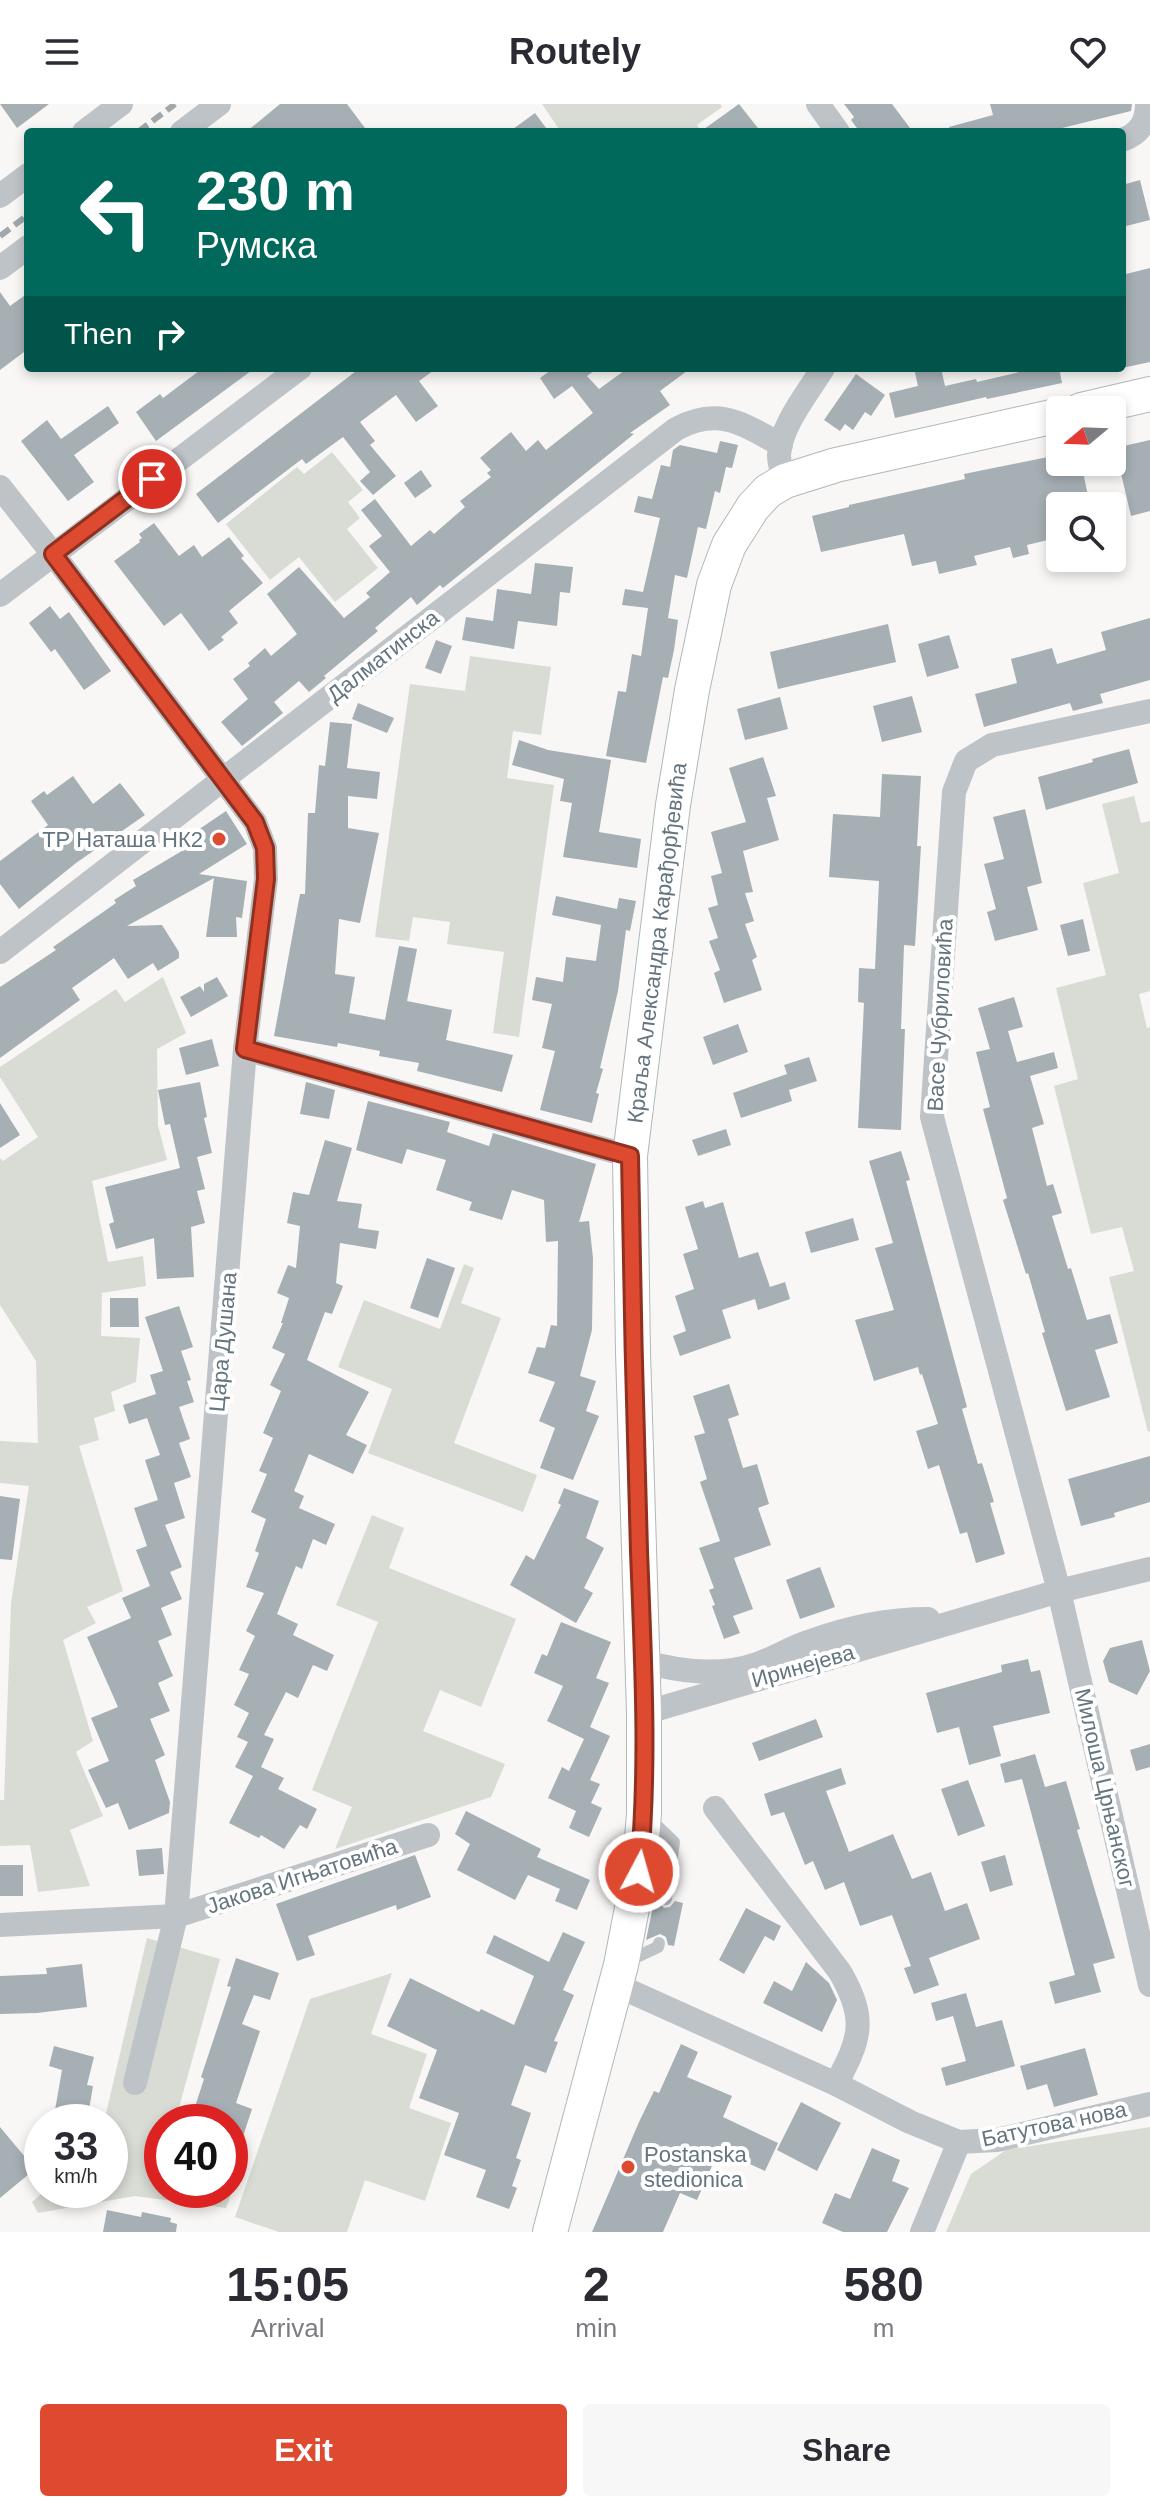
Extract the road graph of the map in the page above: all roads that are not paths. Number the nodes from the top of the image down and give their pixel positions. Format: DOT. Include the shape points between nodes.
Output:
graph roads {
  1 [pos="121,104"];
  2 [pos="219,104"];
  3 [pos="818,104"];
  4 [pos="1147,104"];
  5 [pos="89,128"];
  6 [pos="187,128"];
  7 [pos="835,128"];
  8 [pos="1126,138"];
  9 [pos="24,178"];
  10 [pos="0,196"];
  11 [pos="24,250"];
  12 [pos="0,268"];
  13 [pos="295,372"];
  14 [pos="821,372"];
  15 [pos="1150,394"];
  16 [pos="1126,400"];
  17 [pos="1046,418"];
  18 [pos="781,445"];
  19 [pos="785,481"];
  20 [pos="0,487"];
  21 [pos="53,554"];
  22 [pos="0,595"];
  23 [pos="1150,711"];
  24 [pos="223,781"];
  25 [pos="0,952"];
  26 [pos="245,1049"];
  27 [pos="630,1156"];
  28 [pos="1150,1569"];
  29 [pos="1059,1591"];
  30 [pos="962,1619"];
  31 [pos="642,1661"];
  32 [pos="644,1713"];
  33 [pos="715,1808"];
  34 [pos="644,1814"];
  35 [pos="428,1835"];
  36 [pos="666,1899"];
  37 [pos="176,1916"];
  38 [pos="0,1925"];
  39 [pos="659,1943"];
  40 [pos="619,1975"];
  41 [pos="1150,1985"];
  42 [pos="135,2083"];
  43 [pos="836,2084"];
  44 [pos="1150,2104"];
  45 [pos="959,2142"];
  46 [pos="550,2232"];
  47 [pos="922,2232"];
  1 -- 5 [label="street"];
  2 -- 6 [label="street"];
  3 -- 7 [label="street"];
  4 -- 8 [label="street" via="1139,130"];
  9 -- 10 [label="street"];
  11 -- 12 [label="street"];
  13 -- 21 [label="street"];
  14 -- 18 [label="street"];
  15 -- 16 [label="street"];
  17 -- 19 [label="street, Краља Александра Карађорђевића"];
  18 -- 19 [label="street"];
  18 -- 24 [label="street, Далматинска" via="725,418 698,419 676,429"];
  19 -- 27 [label="street, Краља Александра Карађорђевића" via="753,507 729,545 714,585 673,805"];
  20 -- 21 [label="street, Цара Душана"];
  21 -- 22 [label="street"];
  21 -- 24 [label="street, Цара Душана"];
  23 -- 29 [label="street, Васе Чубриловића" via="992,745 966,761 954,792 932,1117"];
  24 -- 25 [label="street, Далматинска"];
  24 -- 26 [label="street, Цара Душана" via="255,822 265,848 266,879"];
  26 -- 27 [label="street"];
  26 -- 37 [label="street, Цара Душана"];
  27 -- 31 [label="street, Краља Александра Карађорђевића"];
  28 -- 29 [label="street, Иринејева"];
  29 -- 30 [label="street, Иринејева"];
  29 -- 41 [label="street, Милоша Црњанског"];
  30 -- 31 [label="street, Иринејева" via="861,1626 725,1671 673,1670"];
  30 -- 32 [label="street, Иринејева"];
  31 -- 32 [label="street, Краља Александра Карађорђевића"];
  32 -- 34 [label="street, Краља Александра Карађорђевића"];
  33 -- 43 [label="street" via="853,1995 858,2036"];
  34 -- 36 [label="lane" via="674,1842"];
  34 -- 40 [label="street, Краља Александра Карађорђевића"];
  35 -- 37 [label="street, Јакова Игњатовића"];
  37 -- 38 [label="street, Јакова Игњатовића"];
  37 -- 42 [label="street, Јакова Игњатовића"];
  39 -- 40 [label="lane"];
  40 -- 43 [label="street"];
  40 -- 46 [label="street, Краља Александра Карађорђевића"];
  43 -- 45 [label="street"];
  44 -- 45 [label="street, Батутова нова" via="997,2140"];
  45 -- 47 [label="street, Батутова нова"];
}
